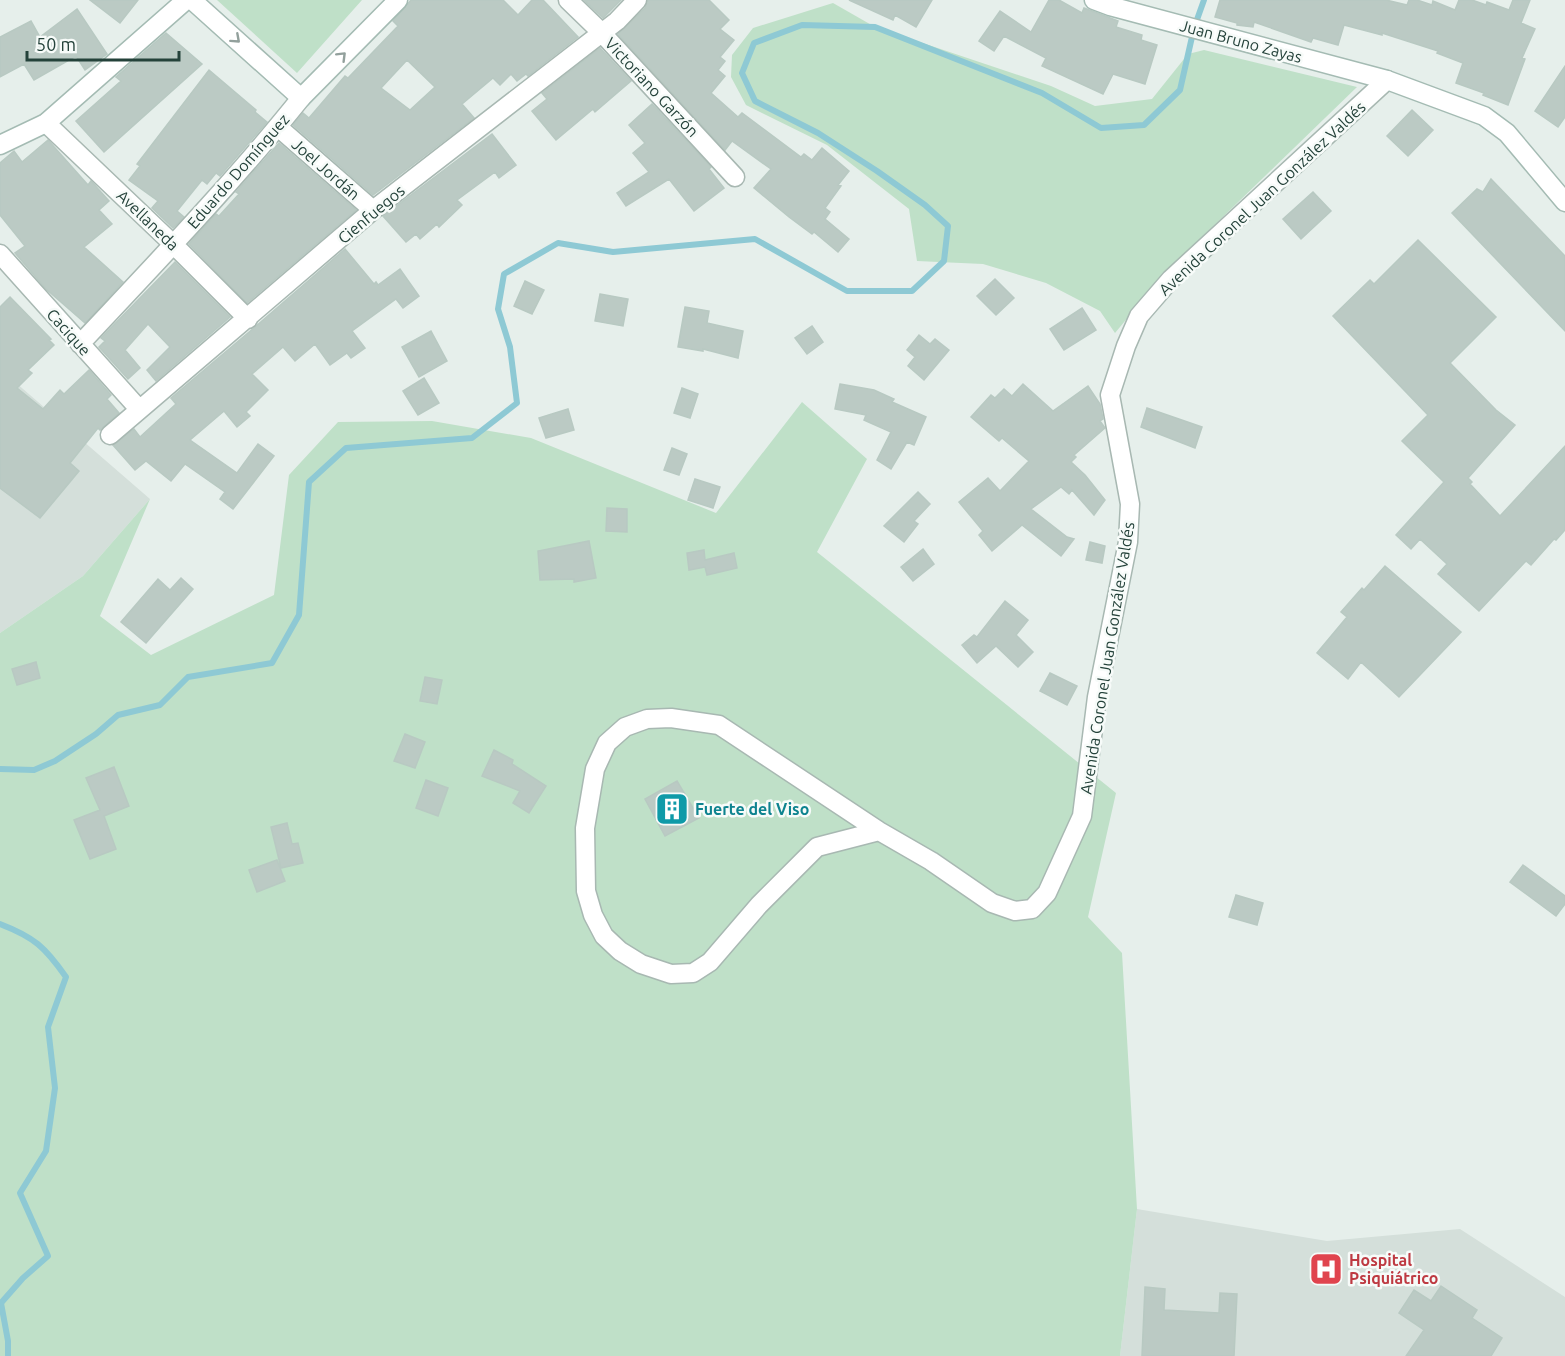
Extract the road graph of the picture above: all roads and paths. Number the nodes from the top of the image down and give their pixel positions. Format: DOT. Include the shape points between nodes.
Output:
graph roads {
  1 [pos="186,0"];
  2 [pos="192,0"];
  3 [pos="398,0"];
  4 [pos="568,0"];
  5 [pos="637,0"];
  6 [pos="1106,2"];
  7 [pos="601,32"];
  8 [pos="1387,80"];
  9 [pos="301,98"];
  10 [pos="46,123"];
  11 [pos="278,127"];
  12 [pos="0,145"];
  13 [pos="735,177"];
  14 [pos="1565,202"];
  15 [pos="373,210"];
  16 [pos="174,245"];
  17 [pos="0,254"];
  18 [pos="248,319"];
  19 [pos="80,344"];
  20 [pos="140,409"];
  21 [pos="110,435"];
  22 [pos="879,831"];
  1 -- 10 [label="street"];
  2 -- 9 [label="street, one-way"];
  9 -- 3 [label="street, Eduardo Domínguez, one-way"];
  4 -- 7 [label="street, Victoriano Garzón"];
  5 -- 7 [label="street, Cienfuegos"];
  6 -- 8 [label="street, Juan Bruno Zayas"];
  7 -- 13 [label="street, Victoriano Garzón"];
  7 -- 15 [label="street, Cienfuegos"];
  8 -- 14 [label="street, Juan Bruno Zayas" via="1484,116 1507,133"];
  8 -- 22 [label="street, Avenida Coronel Juan González Valdés" via="1171,279 1139,316 1126,346 1110,395 1130,504 1128,542 1097,697 1082,816 1047,892 1032,909 1014,911 992,903"];
  9 -- 11 [label="street, Eduardo Domínguez"];
  10 -- 12 [label="street"];
  10 -- 16 [label="street, Avellaneda"];
  11 -- 15 [label="street, Joel Jordán"];
  11 -- 16 [label="street, Eduardo Domínguez"];
  15 -- 18 [label="street, Cienfuegos"];
  16 -- 18 [label="street, Avellaneda"];
  16 -- 19 [label="street, Eduardo Domínguez"];
  17 -- 19 [label="street, Cacique"];
  18 -- 20 [label="street, Cienfuegos"];
  19 -- 20 [label="street, Cacique"];
  20 -- 21 [label="street, Cienfuegos"];
  22 -- 22 [label="street, Avenida Coronel Juan González Valdés" via="719,725 647,719 625,727 607,743 595,769 585,828 586,891 604,936 620,951 641,964 671,974 693,973 710,962 759,904 817,847"];
}
